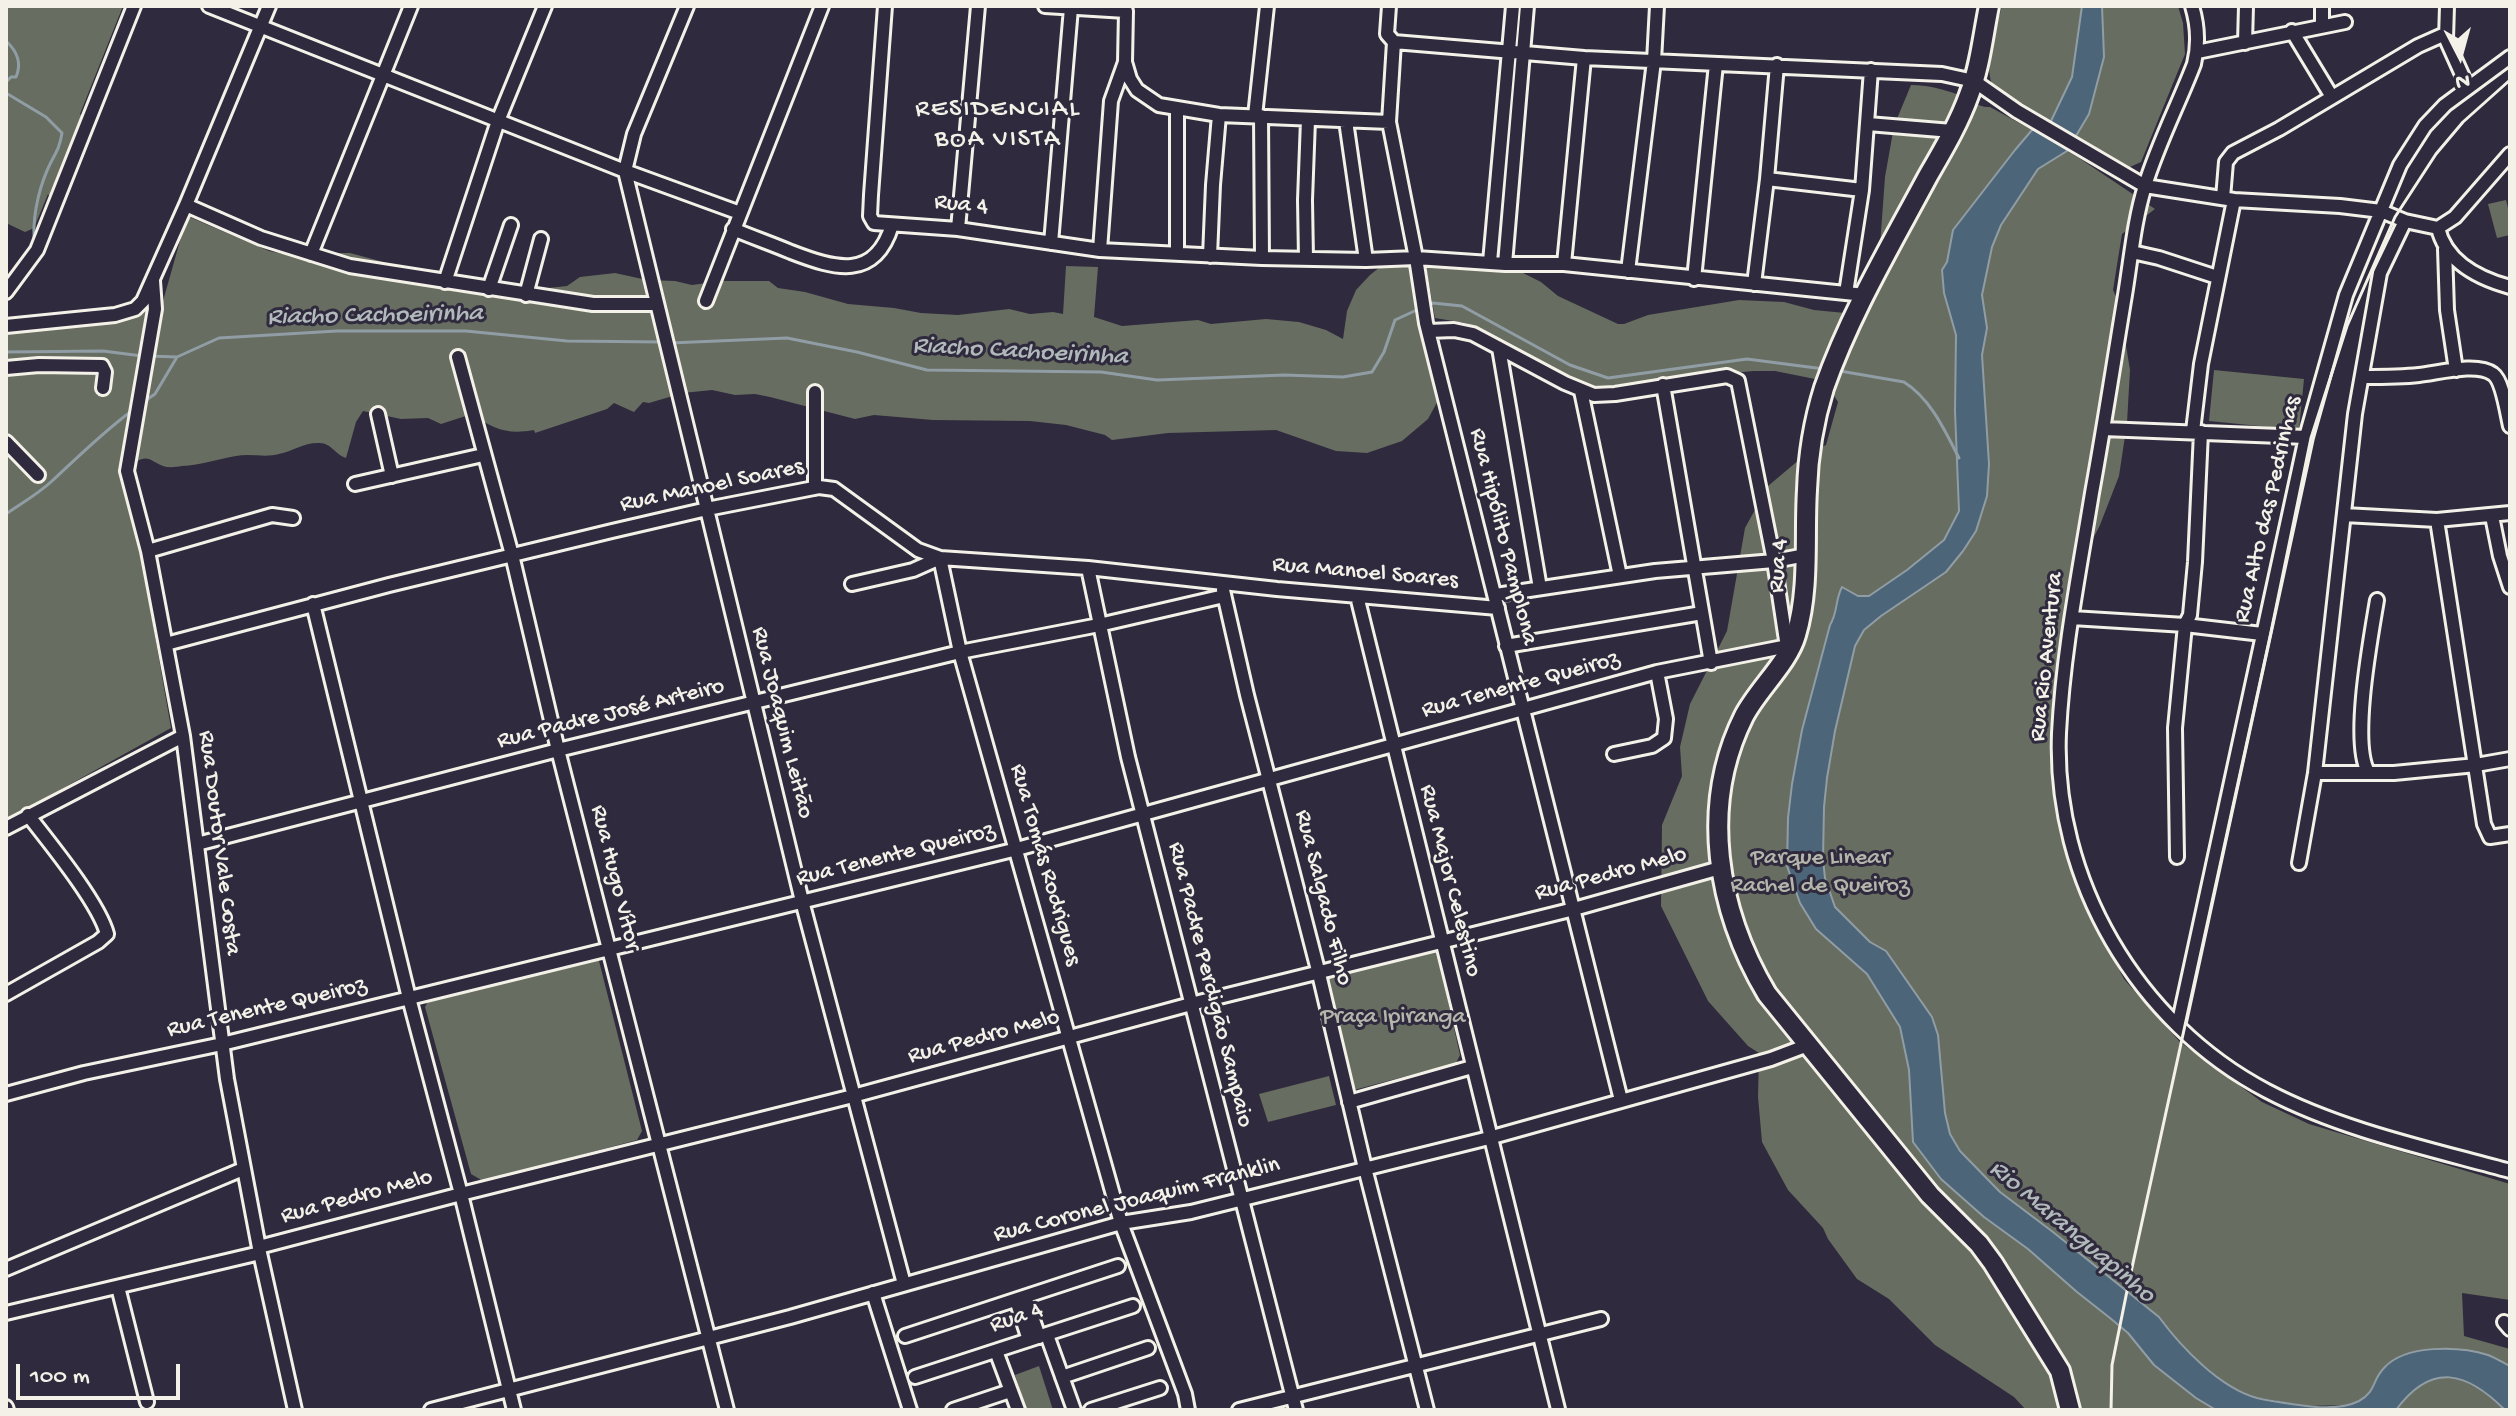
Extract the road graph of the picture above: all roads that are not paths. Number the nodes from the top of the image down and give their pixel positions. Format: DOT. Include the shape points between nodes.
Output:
graph roads {
  1 [pos="134,6"];
  2 [pos="209,6"];
  3 [pos="269,6"];
  4 [pos="411,6"];
  5 [pos="545,6"];
  6 [pos="687,6"];
  7 [pos="822,6"];
  8 [pos="885,6"];
  9 [pos="978,6"];
  10 [pos="1045,6"];
  11 [pos="1267,6"];
  12 [pos="1389,6"];
  13 [pos="1513,6"];
  14 [pos="1527,6"];
  15 [pos="1657,6"];
  16 [pos="1989,6"];
  17 [pos="2192,6"];
  18 [pos="2246,6"];
  19 [pos="2322,6"];
  20 [pos="2447,6"];
  21 [pos="1071,8"];
  22 [pos="1126,8"];
  23 [pos="2345,22"];
  24 [pos="2322,25"];
  25 [pos="261,26"];
  26 [pos="2292,31"];
  27 [pos="2445,34"];
  28 [pos="1394,42"];
  29 [pos="2245,43"];
  30 [pos="1509,51"];
  31 [pos="2197,52"];
  32 [pos="1523,54"];
  33 [pos="2510,57"];
  34 [pos="1584,58"];
  35 [pos="1654,61"];
  36 [pos="1125,62"];
  37 [pos="1716,64"];
  38 [pos="1777,65"];
  39 [pos="1871,70"];
  40 [pos="382,76"];
  41 [pos="1974,81"];
  42 [pos="2468,88"];
  43 [pos="2332,97"];
  44 [pos="1177,110"];
  45 [pos="1219,115"];
  46 [pos="1258,116"];
  47 [pos="1308,120"];
  48 [pos="498,121"];
  49 [pos="1346,121"];
  50 [pos="1389,122"];
  51 [pos="1868,124"];
  52 [pos="1952,131"];
  53 [pos="2510,154"];
  54 [pos="625,171"];
  55 [pos="1767,179"];
  56 [pos="2145,186"];
  57 [pos="1862,190"];
  58 [pos="2229,199"];
  59 [pos="186,205"];
  60 [pos="2381,211"];
  61 [pos="740,213"];
  62 [pos="2405,221"];
  63 [pos="511,225"];
  64 [pos="892,225"];
  65 [pos="2438,228"];
  66 [pos="733,229"];
  67 [pos="958,229"];
  68 [pos="541,239"];
  69 [pos="1051,243"];
  70 [pos="2445,249"];
  71 [pos="1100,250"];
  72 [pos="2132,252"];
  73 [pos="311,254"];
  74 [pos="1177,254"];
  75 [pos="1210,256"];
  76 [pos="1262,258"];
  77 [pos="1416,258"];
  78 [pos="1306,259"];
  79 [pos="1366,260"];
  80 [pos="1490,262"];
  81 [pos="1505,264"];
  82 [pos="1564,264"];
  83 [pos="1628,271"];
  84 [pos="2217,277"];
  85 [pos="1694,279"];
  86 [pos="153,281"];
  87 [pos="445,282"];
  88 [pos="1754,284"];
  89 [pos="2510,287"];
  90 [pos="489,289"];
  91 [pos="6,292"];
  92 [pos="1855,294"];
  93 [pos="526,295"];
  94 [pos="706,301"];
  95 [pos="659,311"];
  96 [pos="6,326"];
  97 [pos="1427,327"];
  98 [pos="1499,348"];
  99 [pos="458,357"];
  100 [pos="6,368"];
  101 [pos="2456,370"];
  102 [pos="2363,377"];
  103 [pos="1663,385"];
  104 [pos="103,388"];
  105 [pos="1581,391"];
  106 [pos="815,392"];
  107 [pos="378,414"];
  108 [pos="2510,426"];
  109 [pos="2103,429"];
  110 [pos="2197,432"];
  111 [pos="2306,437"];
  112 [pos="6,442"];
  113 [pos="483,455"];
  114 [pos="38,475"];
  115 [pos="392,476"];
  116 [pos="355,484"];
  117 [pos="815,488"];
  118 [pos="707,509"];
  119 [pos="2510,513"];
  120 [pos="2344,515"];
  121 [pos="2492,516"];
  122 [pos="293,518"];
  123 [pos="2437,520"];
  124 [pos="148,551"];
  125 [pos="512,555"];
  126 [pos="1806,555"];
  127 [pos="940,558"];
  128 [pos="1774,561"];
  129 [pos="1088,568"];
  130 [pos="1696,569"];
  131 [pos="1620,576"];
  132 [pos="852,584"];
  133 [pos="2510,587"];
  134 [pos="1540,588"];
  135 [pos="1223,589"];
  136 [pos="1357,596"];
  137 [pos="2377,600"];
  138 [pos="1497,602"];
  139 [pos="313,604"];
  140 [pos="1702,613"];
  141 [pos="2072,618"];
  142 [pos="1099,625"];
  143 [pos="2185,625"];
  144 [pos="2262,634"];
  145 [pos="166,644"];
  146 [pos="1506,646"];
  147 [pos="1790,646"];
  148 [pos="960,652"];
  149 [pos="1711,663"];
  150 [pos="1657,672"];
  151 [pos="753,702"];
  152 [pos="1522,710"];
  153 [pos="183,736"];
  154 [pos="1393,744"];
  155 [pos="558,750"];
  156 [pos="1614,754"];
  157 [pos="2510,759"];
  158 [pos="2476,765"];
  159 [pos="2368,772"];
  160 [pos="2315,773"];
  161 [pos="1269,780"];
  162 [pos="363,802"];
  163 [pos="1142,814"];
  164 [pos="28,815"];
  165 [pos="6,828"];
  166 [pos="2510,834"];
  167 [pos="197,844"];
  168 [pos="1017,849"];
  169 [pos="2177,857"];
  170 [pos="2299,863"];
  171 [pos="1720,868"];
  172 [pos="802,901"];
  173 [pos="1574,909"];
  174 [pos="1441,943"];
  175 [pos="609,949"];
  176 [pos="1319,974"];
  177 [pos="6,994"];
  178 [pos="409,998"];
  179 [pos="1191,1004"];
  180 [pos="2178,1026"];
  181 [pos="1069,1038"];
  182 [pos="222,1044"];
  183 [pos="1808,1045"];
  184 [pos="1472,1067"];
  185 [pos="6,1094"];
  186 [pos="853,1096"];
  187 [pos="1621,1100"];
  188 [pos="1349,1102"];
  189 [pos="1489,1138"];
  190 [pos="659,1145"];
  191 [pos="1365,1168"];
  192 [pos="243,1169"];
  193 [pos="2510,1171"];
  194 [pos="461,1194"];
  195 [pos="1241,1198"];
  196 [pos="1121,1223"];
  197 [pos="259,1250"];
  198 [pos="1118,1266"];
  199 [pos="6,1269"];
  200 [pos="904,1284"];
  201 [pos="118,1287"];
  202 [pos="873,1293"];
  203 [pos="1020,1298"];
  204 [pos="1133,1306"];
  205 [pos="6,1313"];
  206 [pos="1601,1319"];
  207 [pos="1539,1335"];
  208 [pos="905,1336"];
  209 [pos="709,1337"];
  210 [pos="1038,1337"];
  211 [pos="1148,1348"];
  212 [pos="996,1351"];
  213 [pos="1415,1366"];
  214 [pos="915,1377"];
  215 [pos="1062,1377"];
  216 [pos="1160,1388"];
  217 [pos="509,1390"];
  218 [pos="1010,1391"];
  219 [pos="147,1402"];
  220 [pos="1294,1403"];
  221 [pos="1558,1409"];
  222 [pos="295,1410"];
  223 [pos="431,1410"];
  224 [pos="514,1410"];
  225 [pos="727,1410"];
  226 [pos="910,1410"];
  227 [pos="953,1410"];
  228 [pos="1018,1410"];
  229 [pos="1074,1410"];
  230 [pos="1091,1410"];
  231 [pos="1188,1410"];
  232 [pos="1239,1410"];
  233 [pos="1427,1410"];
  234 [pos="2070,1410"];
  1 -- 91 [label="street" via="41,240"];
  2 -- 25 [label="street"];
  3 -- 25 [label="street"];
  4 -- 40 [label="street"];
  5 -- 48 [label="street"];
  6 -- 54 [label="street" via="634,134"];
  7 -- 61 [label="street"];
  8 -- 64 [label="street, Rua 4" via="870,216 874,223"];
  9 -- 67 [label="street"];
  10 -- 21 [label="street"];
  11 -- 46 [label="street"];
  12 -- 28 [label="street, Rua Hipólito Pamplona" via="1387,34"];
  13 -- 30 [label="street"];
  14 -- 32 [label="street"];
  15 -- 35 [label="street"];
  16 -- 41 [label="main road, Rua 4"];
  17 -- 31 [label="street, Rua Rio Aventura"];
  18 -- 29 [label="street"];
  19 -- 24 [label="street"];
  20 -- 27 [label="street"];
  21 -- 22 [label="street"];
  21 -- 69 [label="street"];
  22 -- 36 [label="street"];
  23 -- 24 [label="street"];
  24 -- 26 [label="street"];
  25 -- 40 [label="street"];
  25 -- 59 [label="street"];
  26 -- 29 [label="street"];
  26 -- 43 [label="street"];
  27 -- 42 [label="street"];
  27 -- 43 [label="street"];
  28 -- 30 [label="street"];
  28 -- 50 [label="street, Rua Hipólito Pamplona"];
  29 -- 31 [label="street"];
  30 -- 32 [label="street"];
  30 -- 80 [label="street"];
  31 -- 56 [label="street, Rua Rio Aventura"];
  32 -- 34 [label="street"];
  32 -- 81 [label="street"];
  33 -- 42 [label="street, Rua Alto das Pedrinhas"];
  34 -- 35 [label="street"];
  34 -- 82 [label="street"];
  35 -- 37 [label="street"];
  35 -- 83 [label="street"];
  36 -- 44 [label="street" via="1137,90"];
  36 -- 71 [label="street" via="1111,101"];
  37 -- 38 [label="street"];
  37 -- 85 [label="street"];
  38 -- 39 [label="street"];
  38 -- 55 [label="street"];
  39 -- 41 [label="street"];
  39 -- 51 [label="street"];
  40 -- 48 [label="street"];
  40 -- 73 [label="street"];
  41 -- 52 [label="main road, Rua 4"];
  41 -- 56 [label="street"];
  42 -- 60 [label="street, Rua Alto das Pedrinhas" via="2425,126 2400,165"];
  43 -- 58 [label="street" via="2233,153 2226,162"];
  44 -- 45 [label="street"];
  44 -- 74 [label="street"];
  45 -- 46 [label="street"];
  45 -- 75 [label="street"];
  46 -- 47 [label="street"];
  46 -- 76 [label="street"];
  47 -- 49 [label="street"];
  47 -- 78 [label="street"];
  48 -- 54 [label="street"];
  48 -- 87 [label="street"];
  49 -- 50 [label="street"];
  49 -- 79 [label="street"];
  50 -- 77 [label="street, Rua Hipólito Pamplona"];
  51 -- 52 [label="street"];
  51 -- 57 [label="street"];
  52 -- 92 [label="main road, Rua 4"];
  53 -- 65 [label="street" via="2455,217"];
  54 -- 61 [label="street"];
  54 -- 95 [label="street, Rua Joaquim Leitão"];
  55 -- 57 [label="street"];
  55 -- 88 [label="street"];
  56 -- 58 [label="street"];
  56 -- 72 [label="street, Rua Rio Aventura"];
  57 -- 92 [label="street"];
  58 -- 60 [label="street"];
  58 -- 84 [label="street"];
  59 -- 73 [label="street"];
  59 -- 86 [label="street"];
  60 -- 62 [label="street"];
  60 -- 111 [label="street, Rua Alto das Pedrinhas" via="2346,295"];
  61 -- 66 [label="street"];
  62 -- 65 [label="street"];
  62 -- 102 [label="street" via="2380,273"];
  63 -- 90 [label="street"];
  64 -- 66 [label="street" via="880,252 847,267 821,263"];
  64 -- 67 [label="street, Rua 4"];
  65 -- 70 [label="street"];
  66 -- 94 [label="street"];
  67 -- 69 [label="street, Rua 4"];
  68 -- 93 [label="street"];
  69 -- 71 [label="street, Rua 4"];
  70 -- 89 [label="street" via="2476,274"];
  70 -- 101 [label="street"];
  71 -- 74 [label="street, Rua 4"];
  72 -- 84 [label="street"];
  72 -- 109 [label="street, Rua Rio Aventura"];
  73 -- 87 [label="street"];
  74 -- 75 [label="street, Rua 4"];
  75 -- 76 [label="street, Rua 4"];
  76 -- 78 [label="street, Rua 4"];
  77 -- 79 [label="street, Rua 4"];
  77 -- 80 [label="street, Rua 4"];
  77 -- 97 [label="street, Rua Hipólito Pamplona"];
  78 -- 79 [label="street, Rua 4"];
  80 -- 81 [label="street, Rua 4"];
  81 -- 82 [label="street, Rua 4"];
  82 -- 83 [label="street, Rua 4"];
  83 -- 85 [label="street, Rua 4"];
  84 -- 110 [label="street" via="2201,364"];
  85 -- 88 [label="street, Rua 4"];
  86 -- 96 [label="street" via="143,301 126,313"];
  86 -- 124 [label="street, Rua Doutor Vale Costa" via="155,309 127,471"];
  87 -- 90 [label="street"];
  88 -- 92 [label="street, Rua 4"];
  90 -- 93 [label="street"];
  92 -- 126 [label="main road, Rua 4" via="1824,390 1809,463"];
  93 -- 95 [label="street"];
  95 -- 118 [label="street, Rua Joaquim Leitão"];
  97 -- 98 [label="street" via="1464,332"];
  97 -- 138 [label="street, Rua Hipólito Pamplona"];
  98 -- 105 [label="street"];
  98 -- 134 [label="street"];
  99 -- 113 [label="street, Rua Hugo Vítor"];
  100 -- 104 [label="street" via="102,366"];
  101 -- 102 [label="street"];
  101 -- 108 [label="street" via="2495,375"];
  102 -- 120 [label="street"];
  103 -- 105 [label="street" via="1605,395"];
  103 -- 128 [label="street, Rua 4" via="1727,376 1741,385"];
  103 -- 130 [label="street"];
  105 -- 131 [label="street"];
  106 -- 117 [label="street"];
  107 -- 115 [label="street"];
  109 -- 110 [label="street"];
  109 -- 141 [label="street, Rua Rio Aventura"];
  110 -- 111 [label="street"];
  110 -- 143 [label="street" via="2195,562"];
  111 -- 144 [label="street, Rua Alto das Pedrinhas"];
  112 -- 114 [label="street"];
  113 -- 115 [label="street"];
  113 -- 125 [label="street, Rua Hugo Vítor"];
  115 -- 116 [label="street"];
  117 -- 118 [label="street, Rua Manoel Soares"];
  117 -- 127 [label="street, Rua Manoel Soares" via="834,489 918,550"];
  118 -- 125 [label="street, Rua Manoel Soares"];
  118 -- 151 [label="street, Rua Joaquim Leitão"];
  119 -- 121 [label="street"];
  120 -- 123 [label="street"];
  120 -- 160 [label="street"];
  121 -- 123 [label="street"];
  121 -- 133 [label="street"];
  122 -- 124 [label="street" via="272,515"];
  123 -- 158 [label="street"];
  124 -- 145 [label="street, Rua Doutor Vale Costa"];
  125 -- 139 [label="street, Rua Manoel Soares"];
  125 -- 155 [label="street, Rua Hugo Vítor"];
  126 -- 128 [label="street, Rua Manoel Soares"];
  126 -- 147 [label="main road, Rua 4" via="1801,610"];
  127 -- 129 [label="street, Rua Manoel Soares"];
  127 -- 132 [label="street"];
  127 -- 148 [label="street, Rua Tomás Rodrigues"];
  128 -- 130 [label="street, Rua Manoel Soares"];
  128 -- 147 [label="street, Rua 4"];
  129 -- 135 [label="street, Rua Manoel Soares"];
  129 -- 142 [label="street, Rua Padre Perdigão Sampaio"];
  130 -- 131 [label="street, Rua Manoel Soares"];
  130 -- 140 [label="street"];
  131 -- 134 [label="street, Rua Manoel Soares"];
  134 -- 138 [label="street, Rua Manoel Soares"];
  135 -- 136 [label="street, Rua Manoel Soares"];
  135 -- 142 [label="street, Rua Padre José Arteiro"];
  135 -- 161 [label="street, Rua Salgado Filho"];
  136 -- 138 [label="street, Rua Manoel Soares"];
  136 -- 154 [label="street, Rua Major Celestino"];
  137 -- 159 [label="street" via="2362,716"];
  138 -- 146 [label="street, Rua Hipólito Pamplona"];
  139 -- 145 [label="street, Rua Manoel Soares"];
  139 -- 162 [label="street"];
  140 -- 146 [label="street"];
  140 -- 149 [label="street"];
  141 -- 143 [label="street"];
  141 -- 180 [label="street, Rua Rio Aventura" via="2059,735 2064,818 2091,904 2132,973"];
  142 -- 148 [label="street, Rua Padre José Arteiro"];
  142 -- 163 [label="street, Rua Padre Perdigão Sampaio"];
  143 -- 144 [label="street"];
  143 -- 169 [label="street" via="2175,728"];
  144 -- 180 [label="street, Rua Alto das Pedrinhas"];
  145 -- 153 [label="street, Rua Doutor Vale Costa"];
  146 -- 152 [label="street, Rua Hipólito Pamplona"];
  147 -- 149 [label="street, Rua Tenente Queiroz"];
  147 -- 171 [label="main road, Rua 4" via="1745,715 1727,758 1719,807"];
  148 -- 151 [label="street, Rua Padre José Arteiro"];
  148 -- 168 [label="street, Rua Tomás Rodrigues"];
  149 -- 150 [label="street, Rua Tenente Queiroz"];
  150 -- 152 [label="street, Rua Tenente Queiroz"];
  150 -- 156 [label="street" via="1665,709 1664,738"];
  151 -- 155 [label="street, Rua Padre José Arteiro"];
  151 -- 172 [label="street, Rua Joaquim Leitão"];
  152 -- 154 [label="street, Rua Tenente Queiroz"];
  152 -- 173 [label="street, Rua Hipólito Pamplona"];
  153 -- 164 [label="street"];
  153 -- 167 [label="street, Rua Doutor Vale Costa"];
  154 -- 161 [label="street, Rua Tenente Queiroz"];
  154 -- 174 [label="street, Rua Major Celestino"];
  155 -- 162 [label="street, Rua Padre José Arteiro"];
  155 -- 175 [label="street, Rua Hugo Vítor"];
  157 -- 158 [label="street"];
  158 -- 159 [label="street"];
  158 -- 166 [label="street" via="2490,837"];
  159 -- 160 [label="street"];
  160 -- 170 [label="street"];
  161 -- 163 [label="street, Rua Tenente Queiroz"];
  161 -- 176 [label="street, Rua Salgado Filho"];
  162 -- 167 [label="street, Rua Padre José Arteiro"];
  162 -- 178 [label="street"];
  163 -- 168 [label="street, Rua Tenente Queiroz"];
  163 -- 179 [label="street, Rua Padre Perdigão Sampaio"];
  164 -- 165 [label="street"];
  164 -- 177 [label="street" via="107,934"];
  167 -- 182 [label="street, Rua Doutor Vale Costa"];
  168 -- 172 [label="street, Rua Tenente Queiroz"];
  168 -- 181 [label="street, Rua Tomás Rodrigues"];
  171 -- 173 [label="street, Rua Pedro Melo"];
  171 -- 183 [label="main road, Rua 4" via="1734,925 1753,970"];
  172 -- 175 [label="street, Rua Tenente Queiroz"];
  172 -- 186 [label="street, Rua Joaquim Leitão"];
  173 -- 174 [label="street, Rua Pedro Melo"];
  173 -- 187 [label="street, Rua Hipólito Pamplona"];
  174 -- 176 [label="street, Rua Pedro Melo"];
  174 -- 184 [label="street, Rua Major Celestino"];
  175 -- 178 [label="street, Rua Tenente Queiroz"];
  175 -- 190 [label="street, Rua Hugo Vítor"];
  176 -- 179 [label="street, Rua Pedro Melo"];
  176 -- 188 [label="street, Rua Salgado Filho"];
  178 -- 182 [label="street, Rua Tenente Queiroz"];
  178 -- 194 [label="street"];
  179 -- 181 [label="street, Rua Pedro Melo"];
  179 -- 195 [label="street, Rua Padre Perdigão Sampaio"];
  180 -- 193 [label="street, Rua Rio Aventura" via="2265,1090 2311,1112"];
  181 -- 186 [label="street, Rua Pedro Melo"];
  181 -- 196 [label="street, Rua Tomás Rodrigues"];
  182 -- 185 [label="street, Rua Tenente Queiroz"];
  182 -- 192 [label="street, Rua Doutor Vale Costa"];
  183 -- 187 [label="street, Rua Coronel Joaquim Franklin"];
  183 -- 234 [label="main road, Rua 4" via="1930,1195 1993,1263 2060,1371"];
  184 -- 188 [label="street"];
  184 -- 189 [label="street, Rua Major Celestino"];
  186 -- 190 [label="street, Rua Pedro Melo"];
  186 -- 200 [label="street, Rua Joaquim Leitão"];
  187 -- 189 [label="street, Rua Coronel Joaquim Franklin"];
  188 -- 191 [label="street, Rua Salgado Filho"];
  189 -- 191 [label="street, Rua Coronel Joaquim Franklin"];
  189 -- 207 [label="street, Rua Major Celestino"];
  190 -- 194 [label="street, Rua Pedro Melo"];
  190 -- 209 [label="street, Rua Hugo Vítor"];
  191 -- 195 [label="street, Rua Coronel Joaquim Franklin"];
  191 -- 213 [label="street, Rua Salgado Filho"];
  192 -- 197 [label="street, Rua Doutor Vale Costa"];
  192 -- 199 [label="street"];
  194 -- 197 [label="street, Rua Pedro Melo"];
  194 -- 217 [label="street"];
  195 -- 196 [label="street, Rua Coronel Joaquim Franklin"];
  195 -- 220 [label="street, Rua Padre Perdigão Sampaio"];
  196 -- 200 [label="street, Rua Coronel Joaquim Franklin"];
  196 -- 231 [label="street, Rua Tomás Rodrigues"];
  197 -- 201 [label="street, Rua Pedro Melo"];
  197 -- 222 [label="street, Rua Doutor Vale Costa"];
  198 -- 203 [label="street"];
  200 -- 202 [label="street, Rua Coronel Joaquim Franklin"];
  201 -- 205 [label="street, Rua Pedro Melo"];
  201 -- 219 [label="street"];
  202 -- 209 [label="street, Rua Coronel Joaquim Franklin"];
  202 -- 226 [label="street"];
  203 -- 208 [label="street"];
  203 -- 210 [label="street"];
  204 -- 210 [label="street, Rua 4"];
  206 -- 207 [label="street"];
  207 -- 213 [label="street"];
  207 -- 221 [label="street, Rua Major Celestino"];
  209 -- 217 [label="street, Rua Coronel Joaquim Franklin"];
  209 -- 225 [label="street, Rua Hugo Vítor"];
  210 -- 212 [label="street, Rua 4"];
  210 -- 215 [label="street"];
  211 -- 215 [label="street"];
  212 -- 214 [label="street, Rua 4"];
  212 -- 218 [label="street"];
  213 -- 220 [label="street"];
  213 -- 233 [label="street, Rua Salgado Filho"];
  215 -- 229 [label="street"];
  216 -- 230 [label="street"];
  217 -- 223 [label="street, Rua Coronel Joaquim Franklin"];
  217 -- 224 [label="street"];
  218 -- 227 [label="street"];
  218 -- 228 [label="street"];
  220 -- 232 [label="street"];
}
